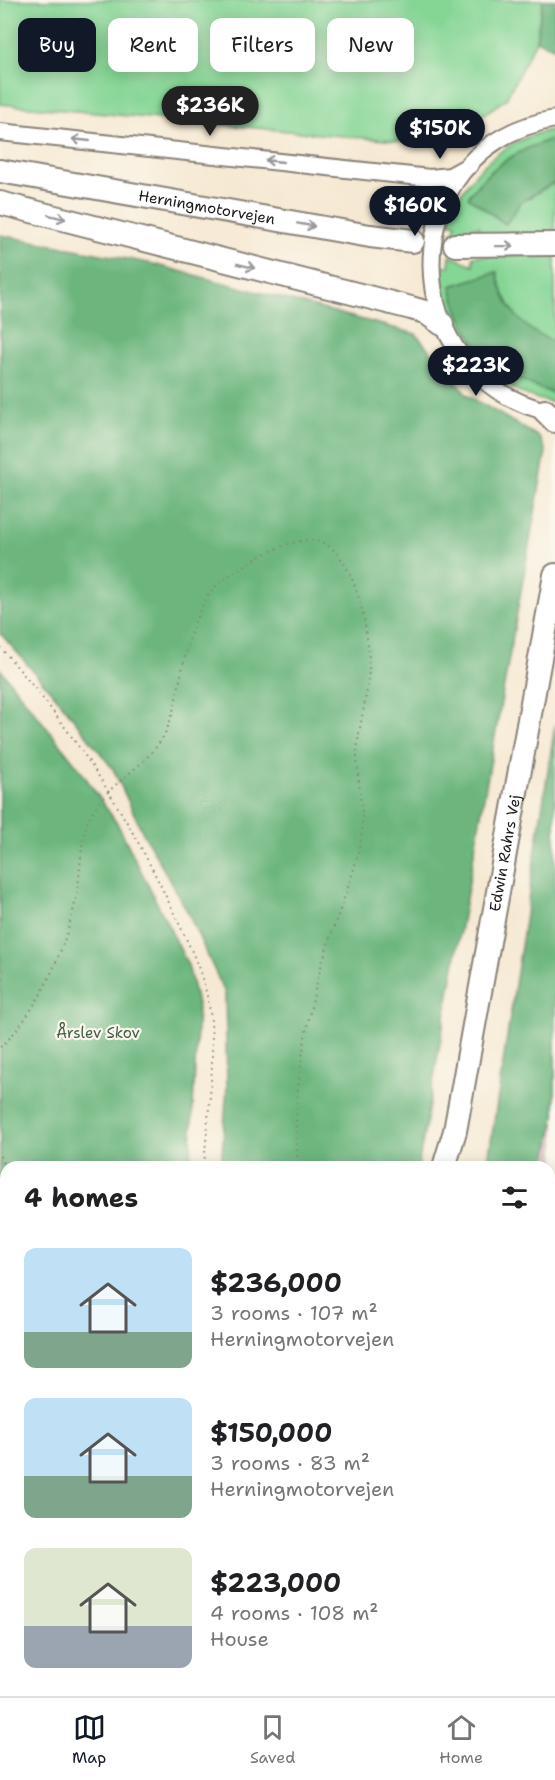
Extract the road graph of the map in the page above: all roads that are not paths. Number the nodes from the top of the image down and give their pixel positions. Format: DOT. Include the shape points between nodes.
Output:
graph roads {
  1 [pos="555,119"];
  2 [pos="0,132"];
  3 [pos="470,165"];
  4 [pos="0,171"];
  5 [pos="0,203"];
  6 [pos="412,241"];
  7 [pos="555,244"];
  8 [pos="455,245"];
  9 [pos="442,324"];
  10 [pos="552,415"];
  11 [pos="555,575"];
  12 [pos="455,1131"];
  13 [pos="446,1161"];
  14 [pos="453,1161"];
  1 -- 3 [label="street" via="505,136"];
  3 -- 2 [label="street, one-way" via="450,176 430,178"];
  3 -- 9 [label="street" via="444,203 431,248 430,279"];
  4 -- 6 [label="highway, Herningmotorvejen, one-way"];
  5 -- 9 [label="highway, one-way" via="411,308"];
  8 -- 7 [label="highway, one-way"];
  9 -- 10 [label="street" via="461,357 488,384 520,403"];
  11 -- 12 [label="highway, Edwin Rahrs Vej"];
  12 -- 13 [label="highway"];
  12 -- 14 [label="highway"];
}
